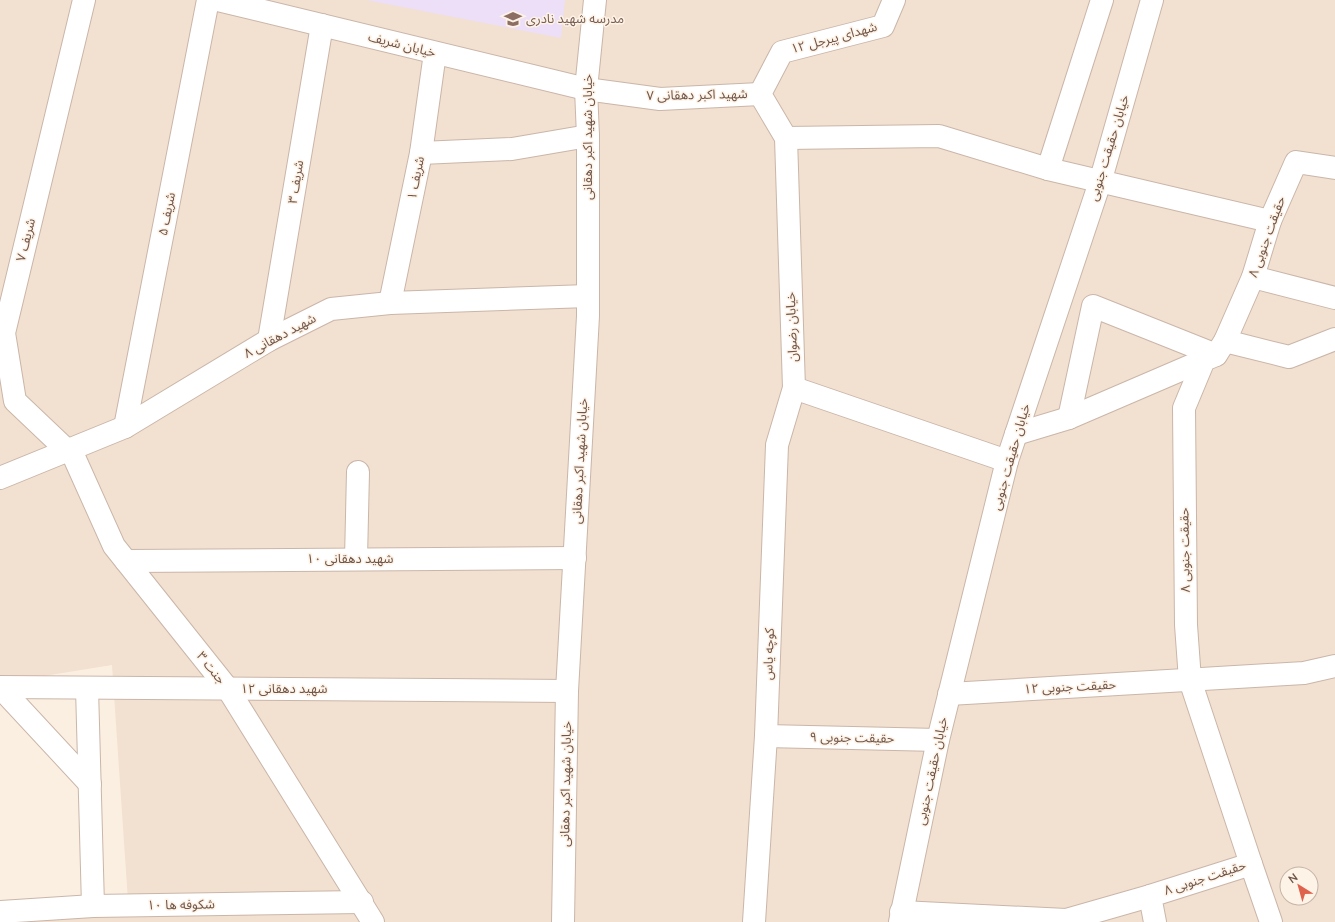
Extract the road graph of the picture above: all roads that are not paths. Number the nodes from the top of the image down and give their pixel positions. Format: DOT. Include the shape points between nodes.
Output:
graph roads {
  1 [pos="84,0"];
  2 [pos="208,0"];
  3 [pos="218,0"];
  4 [pos="595,0"];
  5 [pos="894,0"];
  6 [pos="1102,0"];
  7 [pos="1152,0"];
  8 [pos="322,25"];
  9 [pos="435,53"];
  10 [pos="586,89"];
  11 [pos="760,94"];
  12 [pos="588,136"];
  13 [pos="786,138"];
  14 [pos="421,153"];
  15 [pos="1048,168"];
  16 [pos="1335,168"];
  17 [pos="1100,179"];
  18 [pos="1270,221"];
  19 [pos="1253,277"];
  20 [pos="7,288"];
  21 [pos="588,296"];
  22 [pos="1335,298"];
  23 [pos="390,303"];
  24 [pos="269,340"];
  25 [pos="1335,340"];
  26 [pos="1215,352"];
  27 [pos="794,388"];
  28 [pos="1069,418"];
  29 [pos="125,427"];
  30 [pos="1016,434"];
  31 [pos="71,454"];
  32 [pos="1007,461"];
  33 [pos="358,472"];
  34 [pos="0,478"];
  35 [pos="575,558"];
  36 [pos="356,559"];
  37 [pos="126,561"];
  38 [pos="1335,666"];
  39 [pos="1190,680"];
  40 [pos="0,687"];
  41 [pos="87,688"];
  42 [pos="228,689"];
  43 [pos="567,692"];
  44 [pos="949,694"];
  45 [pos="766,736"];
  46 [pos="938,740"];
  47 [pos="90,784"];
  48 [pos="1251,864"];
  49 [pos="1150,896"];
  50 [pos="362,902"];
  51 [pos="93,906"];
  52 [pos="0,912"];
  53 [pos="900,917"];
  54 [pos="373,922"];
  55 [pos="563,922"];
  56 [pos="754,922"];
  57 [pos="1155,922"];
  58 [pos="1271,922"];
  1 -- 20 [label="street, شریف ۷"];
  2 -- 29 [label="street, شریف ۵"];
  3 -- 8 [label="street, خیابان شریف"];
  4 -- 10 [label="street, خیابان شهید اکبر دهقانی"];
  5 -- 11 [label="street, شهدای پیرجل ۱۲" via="883,26 782,52"];
  6 -- 15 [label="street"];
  7 -- 17 [label="street, خیابان حقیقت جنوبی"];
  8 -- 9 [label="street, خیابان شریف"];
  8 -- 24 [label="street, شریف ۳"];
  9 -- 10 [label="street, خیابان شریف"];
  9 -- 14 [label="street, شریف ۱"];
  10 -- 11 [label="street, شهید اکبر دهقانی ۷" via="660,99"];
  10 -- 12 [label="street, خیابان شهید اکبر دهقانی"];
  11 -- 13 [label="street, خیابان رضوان"];
  12 -- 14 [label="street" via="512,149"];
  12 -- 21 [label="street, خیابان شهید اکبر دهقانی"];
  13 -- 15 [label="street" via="939,136"];
  13 -- 27 [label="street, خیابان رضوان"];
  14 -- 23 [label="street, شریف ۱"];
  15 -- 17 [label="street"];
  16 -- 18 [label="street, حقیقت جنوبی ۸" via="1296,162"];
  17 -- 18 [label="street"];
  17 -- 30 [label="street, خیابان حقیقت جنوبی"];
  18 -- 19 [label="street, حقیقت جنوبی ۸"];
  19 -- 22 [label="street"];
  19 -- 26 [label="street, حقیقت جنوبی ۸"];
  20 -- 31 [label="street, شریف ۷" via="4,333 15,401"];
  21 -- 23 [label="street, شهید دهقانی ۸"];
  21 -- 35 [label="street, خیابان شهید اکبر دهقانی"];
  23 -- 24 [label="street, شهید دهقانی ۸" via="331,309"];
  24 -- 29 [label="street, شهید دهقانی ۸"];
  25 -- 26 [label="street" via="1289,357"];
  26 -- 28 [label="street"];
  26 -- 28 [label="street" via="1093,306"];
  26 -- 39 [label="street, حقیقت جنوبی ۸" via="1184,408 1186,625"];
  27 -- 32 [label="street"];
  27 -- 45 [label="street, کوچه یاس" via="777,445"];
  28 -- 30 [label="street"];
  29 -- 31 [label="street, شهید دهقانی ۸"];
  30 -- 32 [label="street, خیابان حقیقت جنوبی"];
  31 -- 34 [label="street, شهید دهقانی ۸"];
  31 -- 37 [label="street, جنت ۳" via="114,546"];
  32 -- 44 [label="street, خیابان حقیقت جنوبی"];
  33 -- 36 [label="street"];
  35 -- 36 [label="street, شهید دهقانی ۱۰"];
  35 -- 43 [label="street, خیابان شهید اکبر دهقانی"];
  36 -- 37 [label="street, شهید دهقانی ۱۰"];
  37 -- 42 [label="street, جنت ۳"];
  38 -- 39 [label="street, حقیقت جنوبی ۱۲" via="1304,673"];
  39 -- 44 [label="street, حقیقت جنوبی ۱۲"];
  39 -- 48 [label="street, حقیقت جنوبی ۸"];
  40 -- 41 [label="street, شهید دهقانی ۱۲"];
  40 -- 47 [label="street"];
  41 -- 42 [label="street, شهید دهقانی ۱۲"];
  41 -- 47 [label="street"];
  42 -- 43 [label="street, شهید دهقانی ۱۲"];
  42 -- 50 [label="street, جنت ۳"];
  43 -- 55 [label="street, خیابان شهید اکبر دهقانی"];
  44 -- 46 [label="street, خیابان حقیقت جنوبی"];
  45 -- 46 [label="street, حقیقت جنوبی ۹"];
  45 -- 56 [label="street, کوچه یاس"];
  46 -- 53 [label="street, خیابان حقیقت جنوبی"];
  47 -- 51 [label="street"];
  48 -- 49 [label="street, حقیقت جنوبی ۸"];
  48 -- 58 [label="street"];
  49 -- 53 [label="street" via="1066,920"];
  49 -- 57 [label="street, حقیقت جنوبی ۸"];
  50 -- 51 [label="street, شکوفه ها ۱۰"];
  50 -- 54 [label="street, جنت ۳"];
  51 -- 52 [label="street, شکوفه ها ۱۰"];
}
